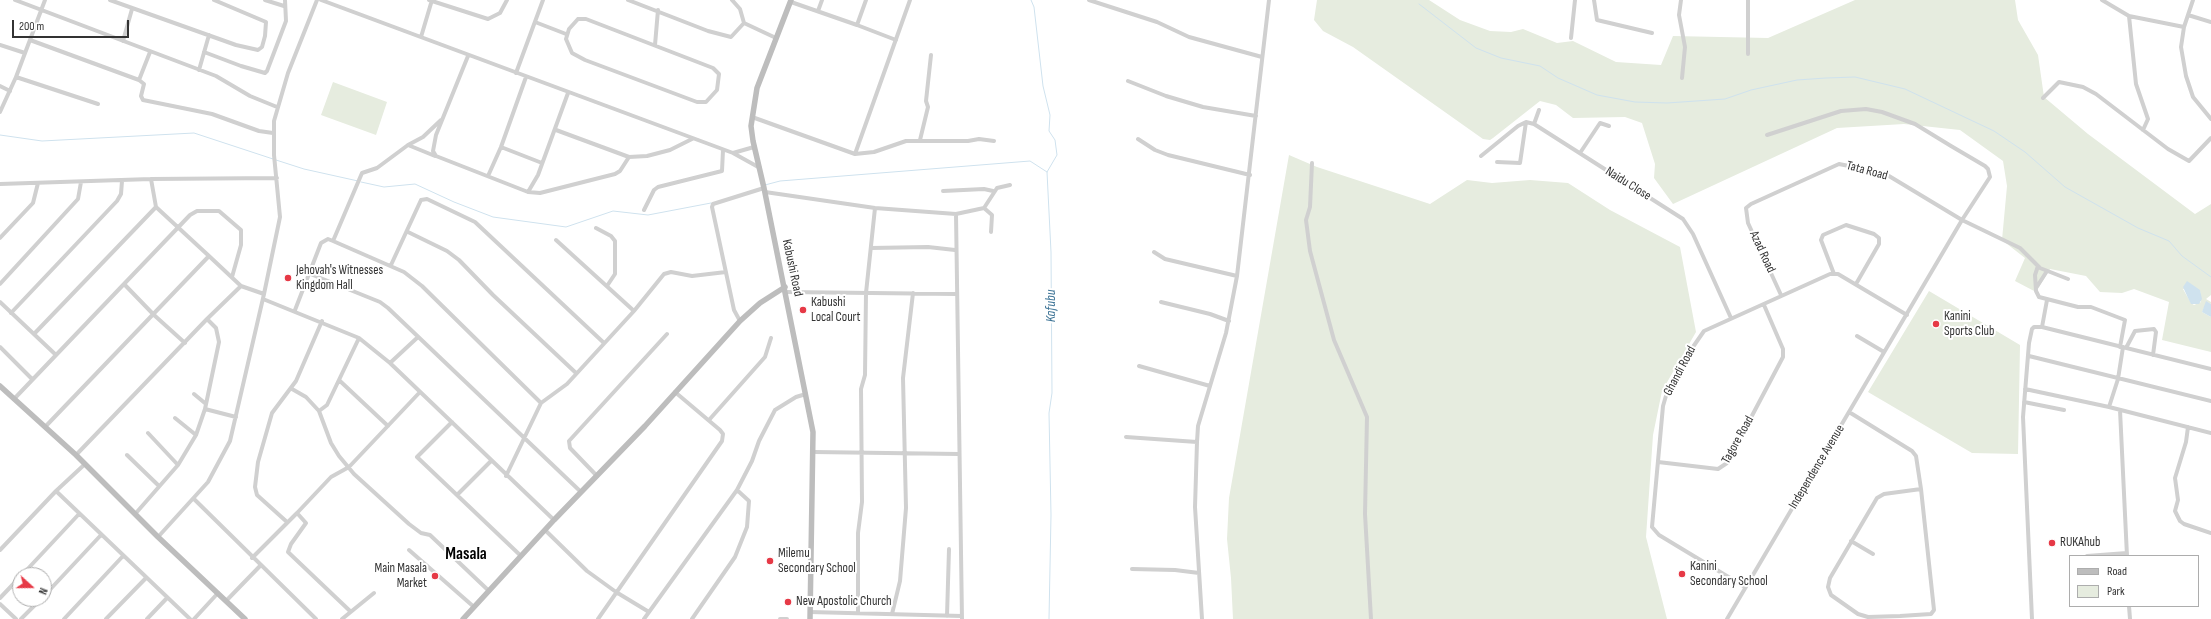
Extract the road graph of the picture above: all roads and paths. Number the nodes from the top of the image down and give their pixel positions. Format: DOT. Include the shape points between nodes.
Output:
graph roads {
  1 [pos="15,0"];
  2 [pos="45,0"];
  3 [pos="110,0"];
  4 [pos="214,0"];
  5 [pos="265,0"];
  6 [pos="285,0"];
  7 [pos="317,0"];
  8 [pos="321,0"];
  9 [pos="431,0"];
  10 [pos="506,0"];
  11 [pos="543,0"];
  12 [pos="628,0"];
  13 [pos="732,0"];
  14 [pos="822,0"];
  15 [pos="866,0"];
  16 [pos="910,0"];
  17 [pos="1089,0"];
  18 [pos="1268,0"];
  19 [pos="1575,0"];
  20 [pos="1594,0"];
  21 [pos="1681,0"];
  22 [pos="1748,0"];
  23 [pos="2102,0"];
  24 [pos="2193,0"];
  25 [pos="791,1"];
  26 [pos="223,2"];
  27 [pos="284,6"];
  28 [pos="132,9"];
  29 [pos="41,10"];
  30 [pos="658,10"];
  31 [pos="818,11"];
  32 [pos="2188,15"];
  33 [pos="2129,16"];
  34 [pos="535,22"];
  35 [pos="2211,22"];
  36 [pos="744,23"];
  37 [pos="856,25"];
  38 [pos="2184,27"];
  39 [pos="1652,33"];
  40 [pos="566,34"];
  41 [pos="209,35"];
  42 [pos="421,37"];
  43 [pos="776,38"];
  44 [pos="1571,38"];
  45 [pos="30,40"];
  46 [pos="896,40"];
  47 [pos="123,41"];
  48 [pos="0,45"];
  49 [pos="655,45"];
  50 [pos="150,52"];
  51 [pos="204,52"];
  52 [pos="25,53"];
  53 [pos="1748,54"];
  54 [pos="931,55"];
  55 [pos="468,56"];
  56 [pos="1262,57"];
  57 [pos="199,70"];
  58 [pos="516,73"];
  59 [pos="16,77"];
  60 [pos="526,77"];
  61 [pos="1682,78"];
  62 [pos="139,80"];
  63 [pos="1128,81"];
  64 [pos="0,86"];
  65 [pos="10,91"];
  66 [pos="568,93"];
  67 [pos="2043,98"];
  68 [pos="98,104"];
  69 [pos="277,107"];
  70 [pos="1539,110"];
  71 [pos="0,112"];
  72 [pos="1256,116"];
  73 [pos="752,117"];
  74 [pos="443,118"];
  75 [pos="2211,119"];
  76 [pos="1526,122"];
  77 [pos="1534,124"];
  78 [pos="1609,126"];
  79 [pos="556,130"];
  80 [pos="2143,130"];
  81 [pos="273,133"];
  82 [pos="1767,135"];
  83 [pos="2211,138"];
  84 [pos="692,139"];
  85 [pos="1138,139"];
  86 [pos="920,140"];
  87 [pos="994,141"];
  88 [pos="408,145"];
  89 [pos="501,146"];
  90 [pos="754,147"];
  91 [pos="723,150"];
  92 [pos="733,153"];
  93 [pos="855,154"];
  94 [pos="1580,154"];
  95 [pos="436,156"];
  96 [pos="1481,156"];
  97 [pos="628,157"];
  98 [pos="1497,162"];
  99 [pos="542,163"];
  100 [pos="1312,163"];
  101 [pos="760,168"];
  102 [pos="1250,175"];
  103 [pos="488,176"];
  104 [pos="151,178"];
  105 [pos="277,178"];
  106 [pos="122,181"];
  107 [pos="81,182"];
  108 [pos="38,183"];
  109 [pos="0,184"];
  110 [pos="1010,185"];
  111 [pos="765,189"];
  112 [pos="943,191"];
  113 [pos="993,191"];
  114 [pos="528,192"];
  115 [pos="156,207"];
  116 [pos="876,208"];
  117 [pos="984,208"];
  118 [pos="1746,208"];
  119 [pos="644,210"];
  120 [pos="956,214"];
  121 [pos="1962,220"];
  122 [pos="179,226"];
  123 [pos="596,228"];
  124 [pos="408,232"];
  125 [pos="991,232"];
  126 [pos="0,238"];
  127 [pos="556,240"];
  128 [pos="333,241"];
  129 [pos="871,248"];
  130 [pos="955,250"];
  131 [pos="1154,252"];
  132 [pos="209,256"];
  133 [pos="392,265"];
  134 [pos="2038,266"];
  135 [pos="2046,271"];
  136 [pos="726,272"];
  137 [pos="308,273"];
  138 [pos="1834,274"];
  139 [pos="1237,276"];
  140 [pos="232,277"];
  141 [pos="2068,279"];
  142 [pos="0,284"];
  143 [pos="124,284"];
  144 [pos="1856,284"];
  145 [pos="242,286"];
  146 [pos="607,286"];
  147 [pos="785,290"];
  148 [pos="2036,290"];
  149 [pos="866,293"];
  150 [pos="913,293"];
  151 [pos="956,294"];
  152 [pos="1782,295"];
  153 [pos="264,296"];
  154 [pos="2047,300"];
  155 [pos="0,302"];
  156 [pos="1161,302"];
  157 [pos="1764,305"];
  158 [pos="295,310"];
  159 [pos="634,311"];
  160 [pos="11,313"];
  161 [pos="1907,314"];
  162 [pos="154,315"];
  163 [pos="208,318"];
  164 [pos="1731,318"];
  165 [pos="322,321"];
  166 [pos="740,321"];
  167 [pos="1229,321"];
  168 [pos="2042,327"];
  169 [pos="34,334"];
  170 [pos="667,334"];
  171 [pos="1857,336"];
  172 [pos="418,337"];
  173 [pos="359,338"];
  174 [pos="771,338"];
  175 [pos="185,343"];
  176 [pos="604,343"];
  177 [pos="0,347"];
  178 [pos="2123,347"];
  179 [pos="1884,352"];
  180 [pos="56,355"];
  181 [pos="2153,355"];
  182 [pos="2029,356"];
  183 [pos="390,363"];
  184 [pos="1139,366"];
  185 [pos="2211,369"];
  186 [pos="576,373"];
  187 [pos="32,379"];
  188 [pos="2118,379"];
  189 [pos="340,381"];
  190 [pos="0,386"];
  191 [pos="1210,386"];
  192 [pos="292,389"];
  193 [pos="2025,389"];
  194 [pos="420,392"];
  195 [pos="675,392"];
  196 [pos="194,394"];
  197 [pos="806,394"];
  198 [pos="14,399"];
  199 [pos="2211,401"];
  200 [pos="2024,402"];
  201 [pos="541,403"];
  202 [pos="206,406"];
  203 [pos="2109,407"];
  204 [pos="2064,410"];
  205 [pos="2120,410"];
  206 [pos="319,411"];
  207 [pos="1849,412"];
  208 [pos="236,417"];
  209 [pos="175,418"];
  210 [pos="709,420"];
  211 [pos="452,422"];
  212 [pos="388,426"];
  213 [pos="45,427"];
  214 [pos="2188,427"];
  215 [pos="148,433"];
  216 [pos="2211,433"];
  217 [pos="196,435"];
  218 [pos="524,437"];
  219 [pos="1126,437"];
  220 [pos="1196,442"];
  221 [pos="814,452"];
  222 [pos="862,453"];
  223 [pos="906,453"];
  224 [pos="959,454"];
  225 [pos="76,455"];
  226 [pos="127,455"];
  227 [pos="491,461"];
  228 [pos="1658,462"];
  229 [pos="85,464"];
  230 [pos="178,465"];
  231 [pos="349,467"];
  232 [pos="506,476"];
  233 [pos="597,476"];
  234 [pos="159,486"];
  235 [pos="1921,489"];
  236 [pos="737,490"];
  237 [pos="56,491"];
  238 [pos="581,492"];
  239 [pos="457,495"];
  240 [pos="194,499"];
  241 [pos="136,513"];
  242 [pos="297,513"];
  243 [pos="79,514"];
  244 [pos="554,520"];
  245 [pos="287,522"];
  246 [pos="545,530"];
  247 [pos="2211,533"];
  248 [pos="101,535"];
  249 [pos="158,537"];
  250 [pos="1851,541"];
  251 [pos="949,549"];
  252 [pos="0,550"];
  253 [pos="409,550"];
  254 [pos="1873,554"];
  255 [pos="2127,554"];
  256 [pos="2107,555"];
  257 [pos="123,556"];
  258 [pos="521,556"];
  259 [pos="252,558"];
  260 [pos="260,566"];
  261 [pos="29,567"];
  262 [pos="1132,569"];
  263 [pos="1199,574"];
  264 [pos="146,578"];
  265 [pos="12,585"];
  266 [pos="52,587"];
  267 [pos="1745,588"];
  268 [pos="489,591"];
  269 [pos="616,592"];
  270 [pos="218,593"];
  271 [pos="374,593"];
  272 [pos="0,598"];
  273 [pos="167,598"];
  274 [pos="226,601"];
  275 [pos="0,604"];
  276 [pos="33,607"];
  277 [pos="474,607"];
  278 [pos="2129,607"];
  279 [pos="350,611"];
  280 [pos="649,612"];
  281 [pos="810,612"];
  282 [pos="858,613"];
  283 [pos="892,614"];
  284 [pos="947,616"];
  285 [pos="897,617"];
  286 [pos="962,618"];
  287 [pos="16,619"];
  288 [pos="22,619"];
  289 [pos="64,619"];
  290 [pos="106,619"];
  291 [pos="147,619"];
  292 [pos="190,619"];
  293 [pos="194,619"];
  294 [pos="245,619"];
  295 [pos="316,619"];
  296 [pos="342,619"];
  297 [pos="463,619"];
  298 [pos="598,619"];
  299 [pos="644,619"];
  300 [pos="692,619"];
  301 [pos="780,619"];
  302 [pos="787,619"];
  303 [pos="810,619"];
  304 [pos="1202,619"];
  305 [pos="1371,619"];
  306 [pos="1727,619"];
  307 [pos="2032,619"];
  308 [pos="2130,619"];
  1 -- 29 [label="street"];
  2 -- 29 [label="street"];
  3 -- 28 [label="street"];
  4 -- 26 [label="street"];
  5 -- 27 [label="street"];
  6 -- 27 [label="street"];
  7 -- 69 [label="street"];
  8 -- 42 [label="street"];
  9 -- 10 [label="street" via="488,19 500,13"];
  9 -- 42 [label="street"];
  11 -- 34 [label="street"];
  12 -- 30 [label="street"];
  13 -- 36 [label="street" via="740,9"];
  14 -- 31 [label="street"];
  15 -- 37 [label="street"];
  16 -- 46 [label="street"];
  17 -- 56 [label="street" via="1157,22 1188,37"];
  18 -- 56 [label="street"];
  19 -- 44 [label="street"];
  20 -- 39 [label="street" via="1597,20"];
  21 -- 61 [label="street" via="1679,15 1685,47"];
  22 -- 53 [label="street"];
  23 -- 33 [label="street"];
  24 -- 32 [label="street"];
  25 -- 31 [label="street"];
  25 -- 43 [label="street, Kabushi Road"];
  26 -- 41 [label="street" via="266,22 262,47 254,50"];
  27 -- 51 [label="street" via="284,28 265,73"];
  28 -- 41 [label="street"];
  28 -- 47 [label="street"];
  29 -- 45 [label="street"];
  29 -- 47 [label="street"];
  30 -- 36 [label="street" via="726,37 735,34"];
  30 -- 49 [label="street"];
  31 -- 37 [label="street"];
  32 -- 35 [label="street"];
  32 -- 38 [label="street"];
  33 -- 38 [label="street"];
  33 -- 80 [label="street" via="2135,79 2148,120"];
  34 -- 40 [label="street"];
  34 -- 58 [label="street"];
  36 -- 43 [label="street"];
  37 -- 46 [label="street"];
  38 -- 75 [label="street" via="2181,46 2189,87 2196,103"];
  40 -- 49 [label="street" via="574,21 582,18"];
  40 -- 49 [label="street" via="567,44 572,53 585,60 688,100 702,103 711,99 718,84 719,74 716,70"];
  41 -- 51 [label="street"];
  42 -- 55 [label="street"];
  43 -- 73 [label="street, Kabushi Road" via="757,88"];
  45 -- 52 [label="street"];
  45 -- 62 [label="street"];
  46 -- 93 [label="street"];
  47 -- 50 [label="street"];
  48 -- 52 [label="street"];
  50 -- 57 [label="street"];
  50 -- 62 [label="street"];
  51 -- 57 [label="street"];
  52 -- 59 [label="street"];
  54 -- 86 [label="street" via="926,101 928,107"];
  55 -- 58 [label="street"];
  55 -- 74 [label="street"];
  56 -- 72 [label="street"];
  57 -- 69 [label="street"];
  58 -- 60 [label="street"];
  59 -- 65 [label="street"];
  59 -- 68 [label="street"];
  60 -- 66 [label="street"];
  60 -- 89 [label="street"];
  62 -- 81 [label="street" via="144,84 141,96 143,100 212,114 259,131"];
  63 -- 72 [label="street" via="1203,107"];
  64 -- 65 [label="street"];
  65 -- 71 [label="street"];
  66 -- 79 [label="street"];
  66 -- 84 [label="street"];
  67 -- 80 [label="street" via="2059,82 2083,87"];
  69 -- 81 [label="street"];
  70 -- 77 [label="street"];
  72 -- 102 [label="street"];
  73 -- 90 [label="street, Kabushi Road"];
  73 -- 93 [label="street"];
  74 -- 88 [label="street" via="423,137"];
  74 -- 95 [label="street" via="433,146"];
  76 -- 77 [label="street, Naidu Close"];
  76 -- 96 [label="street" via="1509,131"];
  76 -- 98 [label="street" via="1520,163"];
  77 -- 94 [label="street, Naidu Close"];
  78 -- 94 [label="street" via="1600,123"];
  79 -- 97 [label="street"];
  79 -- 99 [label="street"];
  80 -- 83 [label="street" via="2189,161"];
  81 -- 105 [label="street"];
  82 -- 121 [label="street, Independence Avenue" via="1841,111 1866,110 1899,117 1915,124 1988,169 1990,177"];
  84 -- 91 [label="street"];
  84 -- 97 [label="street" via="670,150 647,156"];
  85 -- 102 [label="street" via="1159,152"];
  86 -- 87 [label="street"];
  86 -- 93 [label="street" via="906,141 874,152"];
  88 -- 95 [label="street"];
  88 -- 128 [label="street" via="378,168 362,173"];
  89 -- 99 [label="street"];
  89 -- 103 [label="street"];
  90 -- 92 [label="street"];
  90 -- 101 [label="street, Kabushi Road"];
  91 -- 92 [label="street"];
  91 -- 119 [label="street" via="722,171 658,187"];
  92 -- 101 [label="street"];
  94 -- 164 [label="street, Naidu Close" via="1686,222"];
  95 -- 103 [label="street"];
  97 -- 114 [label="street" via="620,171 615,174 540,193"];
  99 -- 114 [label="street"];
  100 -- 305 [label="street" via="1310,207 1306,220 1310,251 1334,340 1367,417 1365,514"];
  101 -- 111 [label="street, Kabushi Road"];
  102 -- 139 [label="street"];
  103 -- 114 [label="street"];
  104 -- 105 [label="street"];
  104 -- 106 [label="street"];
  104 -- 115 [label="street"];
  105 -- 153 [label="street" via="280,216"];
  106 -- 107 [label="street"];
  106 -- 160 [label="street" via="121,194 117,202"];
  107 -- 108 [label="street"];
  107 -- 142 [label="street" via="78,199"];
  108 -- 109 [label="street"];
  108 -- 126 [label="street" via="33,203"];
  110 -- 113 [label="street" via="1000,186"];
  111 -- 116 [label="street"];
  111 -- 136 [label="street" via="713,204"];
  111 -- 147 [label="street, Kabushi Road"];
  112 -- 113 [label="street"];
  113 -- 117 [label="street" via="989,203"];
  115 -- 122 [label="street"];
  115 -- 169 [label="street"];
  116 -- 120 [label="street"];
  116 -- 129 [label="street"];
  117 -- 120 [label="street"];
  117 -- 125 [label="street" via="992,215"];
  118 -- 121 [label="street, Tata Road" via="1839,164 1884,173"];
  118 -- 152 [label="street, Azad Road" via="1748,223"];
  120 -- 130 [label="street"];
  121 -- 134 [label="street, Tata Road" via="2020,248"];
  121 -- 161 [label="street, Independence Avenue"];
  122 -- 132 [label="street"];
  122 -- 140 [label="street" via="197,211 219,211 233,221 242,234"];
  122 -- 143 [label="street"];
  123 -- 146 [label="street" via="615,241 615,274"];
  124 -- 133 [label="street"];
  124 -- 176 [label="street" via="424,198 475,222"];
  124 -- 186 [label="street" via="447,251 459,260"];
  127 -- 146 [label="street"];
  128 -- 133 [label="street"];
  128 -- 137 [label="street" via="322,243"];
  129 -- 130 [label="street" via="928,247"];
  129 -- 149 [label="street"];
  130 -- 151 [label="street"];
  131 -- 139 [label="street" via="1165,259"];
  132 -- 140 [label="street"];
  132 -- 162 [label="street"];
  133 -- 201 [label="street" via="422,286"];
  134 -- 135 [label="street, Tata Road"];
  134 -- 148 [label="street" via="2035,275"];
  135 -- 141 [label="street, Tata Road"];
  135 -- 148 [label="street"];
  136 -- 159 [label="street" via="692,276 667,272"];
  136 -- 166 [label="street" via="734,310"];
  137 -- 158 [label="street"];
  137 -- 172 [label="street" via="380,302"];
  138 -- 144 [label="street"];
  138 -- 144 [label="street" via="1821,240 1823,236 1846,225 1874,234 1879,238 1879,244"];
  138 -- 152 [label="street, Ghandi Road"];
  139 -- 167 [label="street"];
  140 -- 145 [label="street"];
  143 -- 162 [label="street"];
  143 -- 180 [label="street"];
  144 -- 161 [label="street"];
  145 -- 153 [label="street"];
  145 -- 163 [label="street"];
  146 -- 159 [label="street"];
  147 -- 149 [label="street"];
  147 -- 166 [label="street" via="760,304"];
  147 -- 197 [label="street, Kabushi Road"];
  148 -- 154 [label="street" via="2037,296"];
  149 -- 150 [label="street"];
  149 -- 222 [label="street" via="865,375 860,402"];
  150 -- 151 [label="street"];
  150 -- 223 [label="street" via="903,378"];
  151 -- 224 [label="street"];
  152 -- 157 [label="street, Ghandi Road"];
  153 -- 158 [label="street"];
  153 -- 208 [label="street"];
  154 -- 168 [label="street"];
  154 -- 178 [label="street" via="2078,307 2091,307 2124,319"];
  155 -- 160 [label="street"];
  156 -- 167 [label="street"];
  157 -- 164 [label="street, Ghandi Road"];
  157 -- 228 [label="street, Tagore Road" via="1784,355 1725,465 1715,469"];
  158 -- 165 [label="street"];
  159 -- 176 [label="street"];
  160 -- 169 [label="street"];
  161 -- 179 [label="street, Independence Avenue"];
  162 -- 175 [label="street"];
  162 -- 213 [label="street"];
  163 -- 175 [label="street"];
  163 -- 202 [label="street" via="216,328 219,342"];
  164 -- 228 [label="street, Ghandi Road" via="1701,334 1668,389 1662,413"];
  165 -- 173 [label="street"];
  165 -- 192 [label="street"];
  166 -- 195 [label="street"];
  167 -- 191 [label="street"];
  168 -- 178 [label="street"];
  168 -- 182 [label="street" via="2034,327 2030,333"];
  169 -- 180 [label="street"];
  170 -- 233 [label="street" via="569,441 570,448"];
  171 -- 179 [label="street"];
  172 -- 183 [label="street"];
  172 -- 218 [label="street"];
  173 -- 183 [label="street"];
  173 -- 189 [label="street"];
  174 -- 210 [label="street" via="765,357"];
  175 -- 225 [label="street"];
  176 -- 186 [label="street"];
  177 -- 187 [label="street"];
  178 -- 181 [label="street"];
  178 -- 181 [label="street" via="2135,331 2154,329 2156,332"];
  178 -- 188 [label="street"];
  179 -- 207 [label="street, Independence Avenue"];
  180 -- 187 [label="street"];
  181 -- 185 [label="street"];
  182 -- 188 [label="street"];
  182 -- 193 [label="street"];
  183 -- 194 [label="street"];
  184 -- 191 [label="street"];
  186 -- 201 [label="street" via="562,389"];
  187 -- 198 [label="street"];
  188 -- 199 [label="street"];
  188 -- 203 [label="street"];
  189 -- 206 [label="street" via="327,405"];
  189 -- 212 [label="street"];
  190 -- 198 [label="street"];
  191 -- 220 [label="street"];
  192 -- 206 [label="street" via="306,397"];
  192 -- 245 [label="street" via="272,413 262,443 255,478 255,487 261,500"];
  193 -- 200 [label="street"];
  193 -- 203 [label="street"];
  194 -- 211 [label="street"];
  194 -- 212 [label="street"];
  195 -- 210 [label="street"];
  195 -- 233 [label="street"];
  196 -- 202 [label="street"];
  197 -- 221 [label="street, Kabushi Road"];
  197 -- 236 [label="street" via="775,410"];
  198 -- 213 [label="street"];
  200 -- 204 [label="street"];
  200 -- 307 [label="street"];
  201 -- 218 [label="street"];
  202 -- 208 [label="street"];
  202 -- 217 [label="street"];
  203 -- 205 [label="street"];
  205 -- 214 [label="street"];
  205 -- 255 [label="street"];
  206 -- 231 [label="street" via="331,443"];
  207 -- 235 [label="street" via="1912,450 1917,459"];
  207 -- 267 [label="street, Independence Avenue"];
  208 -- 240 [label="street" via="223,456 208,482"];
  209 -- 217 [label="street"];
  210 -- 269 [label="street" via="723,434 722,441"];
  211 -- 227 [label="street"];
  211 -- 239 [label="street" via="417,457"];
  212 -- 231 [label="street"];
  213 -- 225 [label="street"];
  214 -- 216 [label="street"];
  214 -- 247 [label="street" via="2175,478 2178,500 2175,511 2184,524"];
  215 -- 230 [label="street"];
  217 -- 230 [label="street"];
  218 -- 232 [label="street"];
  218 -- 238 [label="street"];
  219 -- 220 [label="street"];
  220 -- 263 [label="street" via="1195,507"];
  221 -- 222 [label="street"];
  221 -- 281 [label="street, Kabushi Road"];
  222 -- 223 [label="street"];
  222 -- 282 [label="street"];
  223 -- 224 [label="street"];
  223 -- 283 [label="street" via="903,548 900,580"];
  224 -- 286 [label="street"];
  225 -- 229 [label="street"];
  226 -- 234 [label="street"];
  227 -- 232 [label="street"];
  227 -- 239 [label="street"];
  228 -- 267 [label="street, Ghandi Road" via="1652,519 1654,530"];
  229 -- 237 [label="street"];
  229 -- 241 [label="street"];
  230 -- 234 [label="street"];
  231 -- 242 [label="street" via="331,477"];
  231 -- 268 [label="street" via="420,533 430,535"];
  232 -- 244 [label="street"];
  233 -- 238 [label="street"];
  234 -- 241 [label="street"];
  235 -- 250 [label="street" via="1879,496"];
  235 -- 250 [label="street" via="1934,610 1932,613 1868,617 1858,614 1833,598 1828,590 1828,581"];
  236 -- 280 [label="street"];
  236 -- 300 [label="street" via="749,501 747,527 734,557"];
  237 -- 243 [label="street"];
  237 -- 252 [label="street"];
  238 -- 244 [label="street"];
  239 -- 258 [label="street"];
  240 -- 249 [label="street"];
  240 -- 259 [label="street"];
  241 -- 249 [label="street"];
  242 -- 245 [label="street"];
  242 -- 279 [label="street" via="306,523 288,552"];
  243 -- 248 [label="street"];
  243 -- 261 [label="street"];
  244 -- 246 [label="street"];
  245 -- 259 [label="street"];
  246 -- 258 [label="street"];
  246 -- 269 [label="street" via="571,556"];
  248 -- 257 [label="street"];
  248 -- 266 [label="street"];
  249 -- 270 [label="street"];
  250 -- 254 [label="street"];
  251 -- 284 [label="street"];
  253 -- 277 [label="street"];
  255 -- 256 [label="street"];
  257 -- 264 [label="street"];
  257 -- 289 [label="street"];
  258 -- 268 [label="street"];
  259 -- 260 [label="street"];
  260 -- 274 [label="street"];
  260 -- 295 [label="street"];
  262 -- 263 [label="street" via="1175,570"];
  263 -- 304 [label="street"];
  264 -- 273 [label="street"];
  264 -- 290 [label="street"];
  265 -- 272 [label="street"];
  267 -- 306 [label="street, Independence Avenue"];
  268 -- 277 [label="street"];
  269 -- 280 [label="street"];
  269 -- 298 [label="street"];
  270 -- 274 [label="street"];
  270 -- 293 [label="street"];
  271 -- 279 [label="street"];
  273 -- 291 [label="street"];
  273 -- 292 [label="street"];
  274 -- 294 [label="street"];
  275 -- 287 [label="street"];
  276 -- 288 [label="street"];
  277 -- 297 [label="street"];
  278 -- 308 [label="street"];
  279 -- 296 [label="street"];
  280 -- 299 [label="street"];
  281 -- 282 [label="street"];
  281 -- 303 [label="street, Kabushi Road"];
  282 -- 283 [label="street"];
  283 -- 285 [label="street"];
  284 -- 285 [label="street"];
  284 -- 286 [label="street"];
  301 -- 302 [label="street"];
}
